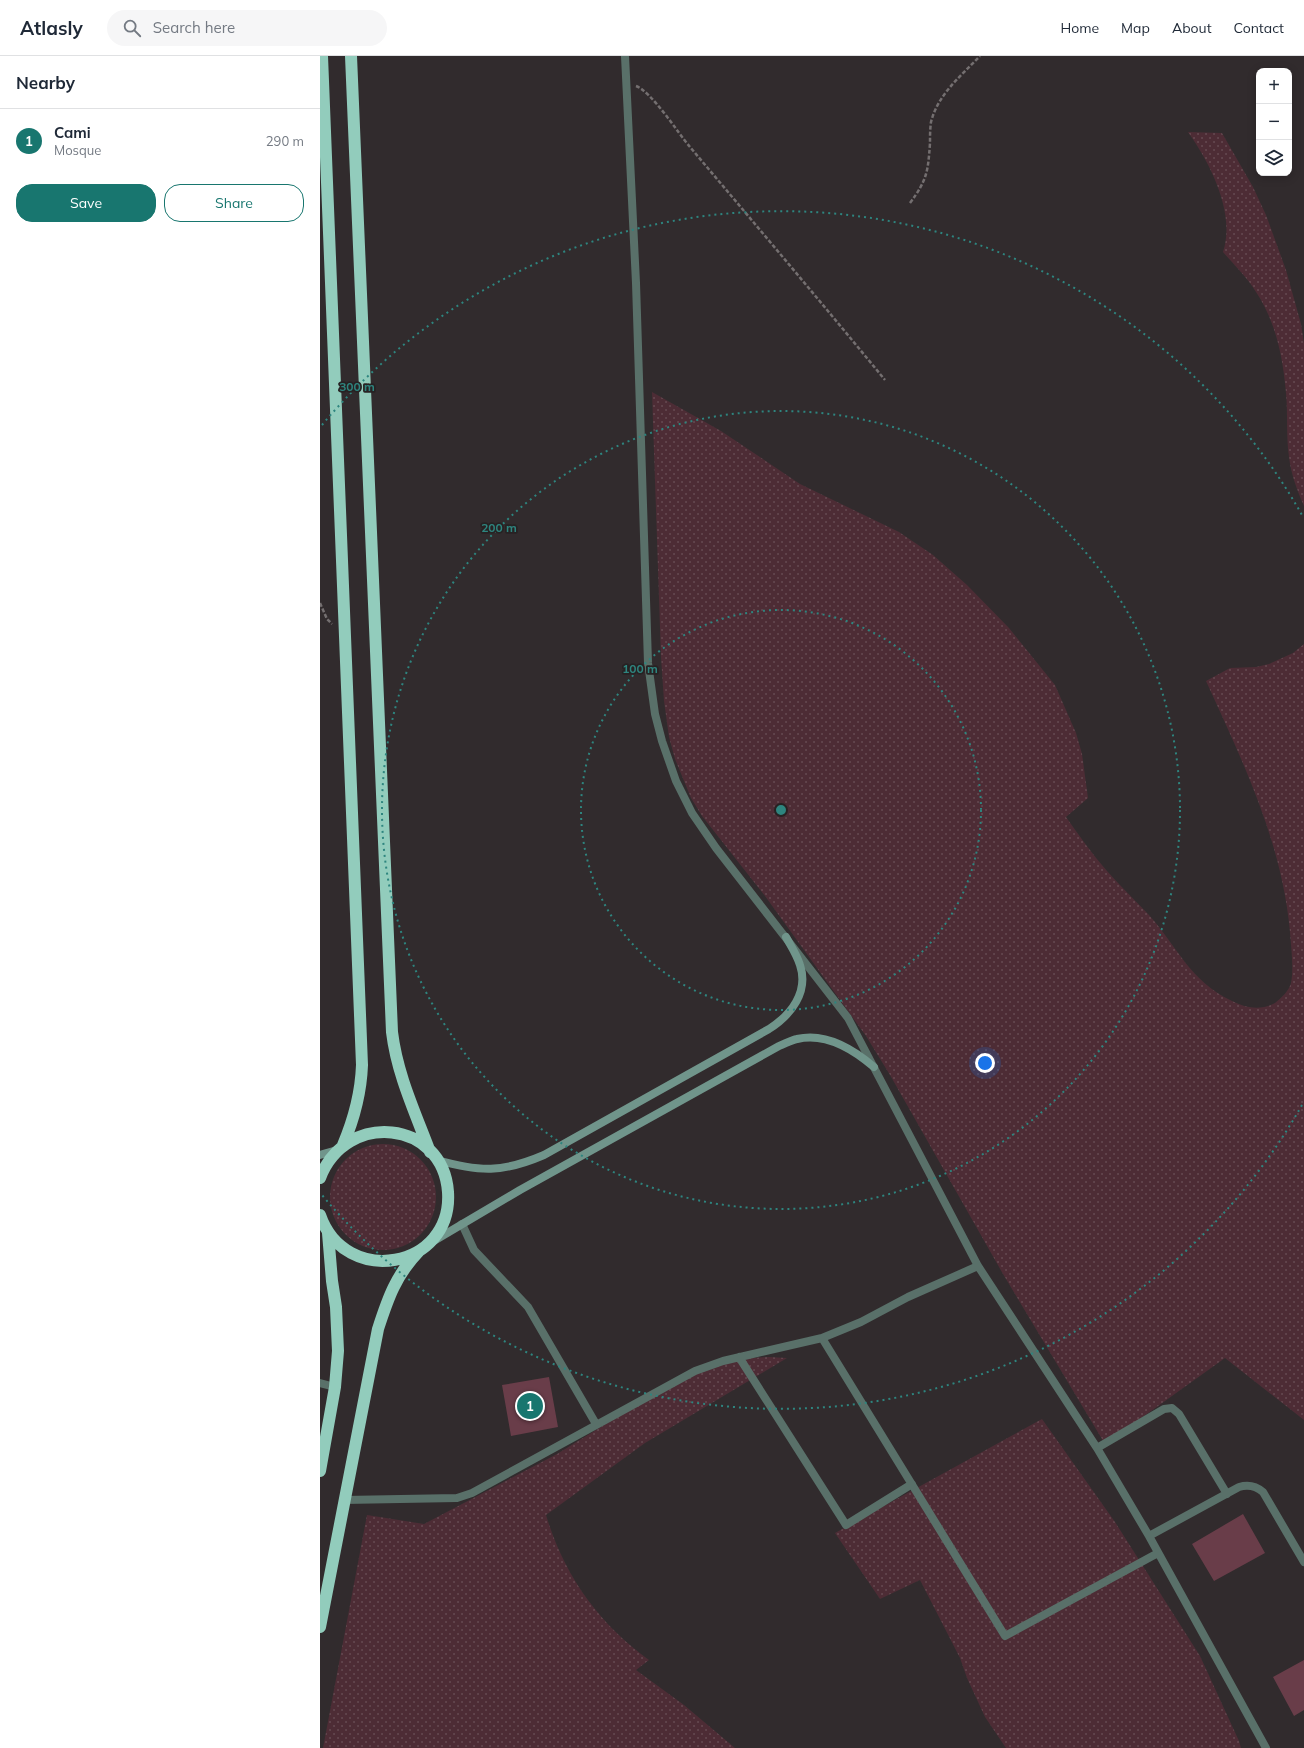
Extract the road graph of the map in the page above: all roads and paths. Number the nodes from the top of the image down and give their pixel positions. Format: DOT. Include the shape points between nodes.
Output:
graph roads {
  1 [pos="322,56"];
  2 [pos="351,56"];
  3 [pos="625,56"];
  4 [pos="980,56"];
  5 [pos="627,86"];
  6 [pos="910,203"];
  7 [pos="884,380"];
  8 [pos="786,937"];
  9 [pos="874,1067"];
  10 [pos="340,1147"];
  11 [pos="320,1154"];
  12 [pos="434,1156"];
  13 [pos="320,1178"];
  14 [pos="323,1224"];
  15 [pos="462,1224"];
  16 [pos="424,1248"];
  17 [pos="978,1266"];
  18 [pos="822,1338"];
  19 [pos="739,1357"];
  20 [pos="320,1383"];
  21 [pos="335,1387"];
  22 [pos="596,1424"];
  23 [pos="1097,1448"];
  24 [pos="320,1471"];
  25 [pos="912,1484"];
  26 [pos="1227,1494"];
  27 [pos="344,1500"];
  28 [pos="1149,1536"];
  29 [pos="1158,1553"];
  30 [pos="1304,1562"];
  31 [pos="320,1627"];
  32 [pos="1266,1748"];
  1 -- 10 [label="highway" via="362,1065 357,1106"];
  2 -- 12 [label="highway" via="392,1032 402,1080"];
  3 -- 5 [label="street"];
  4 -- 6 [label="path" via="944,94 931,122 926,176 922,188"];
  5 -- 7 [label="path" via="638,87 646,92"];
  5 -- 8 [label="street" via="647,656 655,714 671,768 692,812 716,848"];
  8 -- 9 [label="street" via="848,1018"];
  8 -- 12 [label="main road" via="800,964 802,987 793,1008 769,1029 528,1162 498,1170 476,1170"];
  9 -- 15 [label="main road" via="840,1044 819,1038 796,1039"];
  9 -- 17 [label="street"];
  10 -- 11 [label="main road"];
  10 -- 12 [label="highway" via="356,1137 390,1132 412,1138"];
  10 -- 13 [label="highway" via="327,1163"];
  12 -- 16 [label="highway" via="446,1181 448,1204 442,1226"];
  14 -- 16 [label="highway" via="336,1242 354,1256 376,1262 398,1260"];
  14 -- 21 [label="highway" via="338,1333"];
  15 -- 16 [label="main road"];
  15 -- 22 [label="street" via="474,1250 528,1307"];
  16 -- 27 [label="highway" via="409,1262 392,1288 378,1329"];
  17 -- 18 [label="street"];
  17 -- 23 [label="street"];
  18 -- 19 [label="street"];
  18 -- 25 [label="street"];
  19 -- 22 [label="street" via="695,1371"];
  19 -- 25 [label="street" via="846,1525"];
  20 -- 21 [label="street"];
  21 -- 24 [label="highway"];
  22 -- 27 [label="street" via="472,1493 457,1498"];
  23 -- 26 [label="street" via="1164,1409 1172,1408 1179,1414"];
  23 -- 28 [label="street"];
  25 -- 29 [label="street" via="1005,1636"];
  26 -- 28 [label="street"];
  26 -- 30 [label="street" via="1249,1486 1263,1492"];
  27 -- 31 [label="highway"];
  28 -- 29 [label="street"];
  29 -- 32 [label="street"];
}
